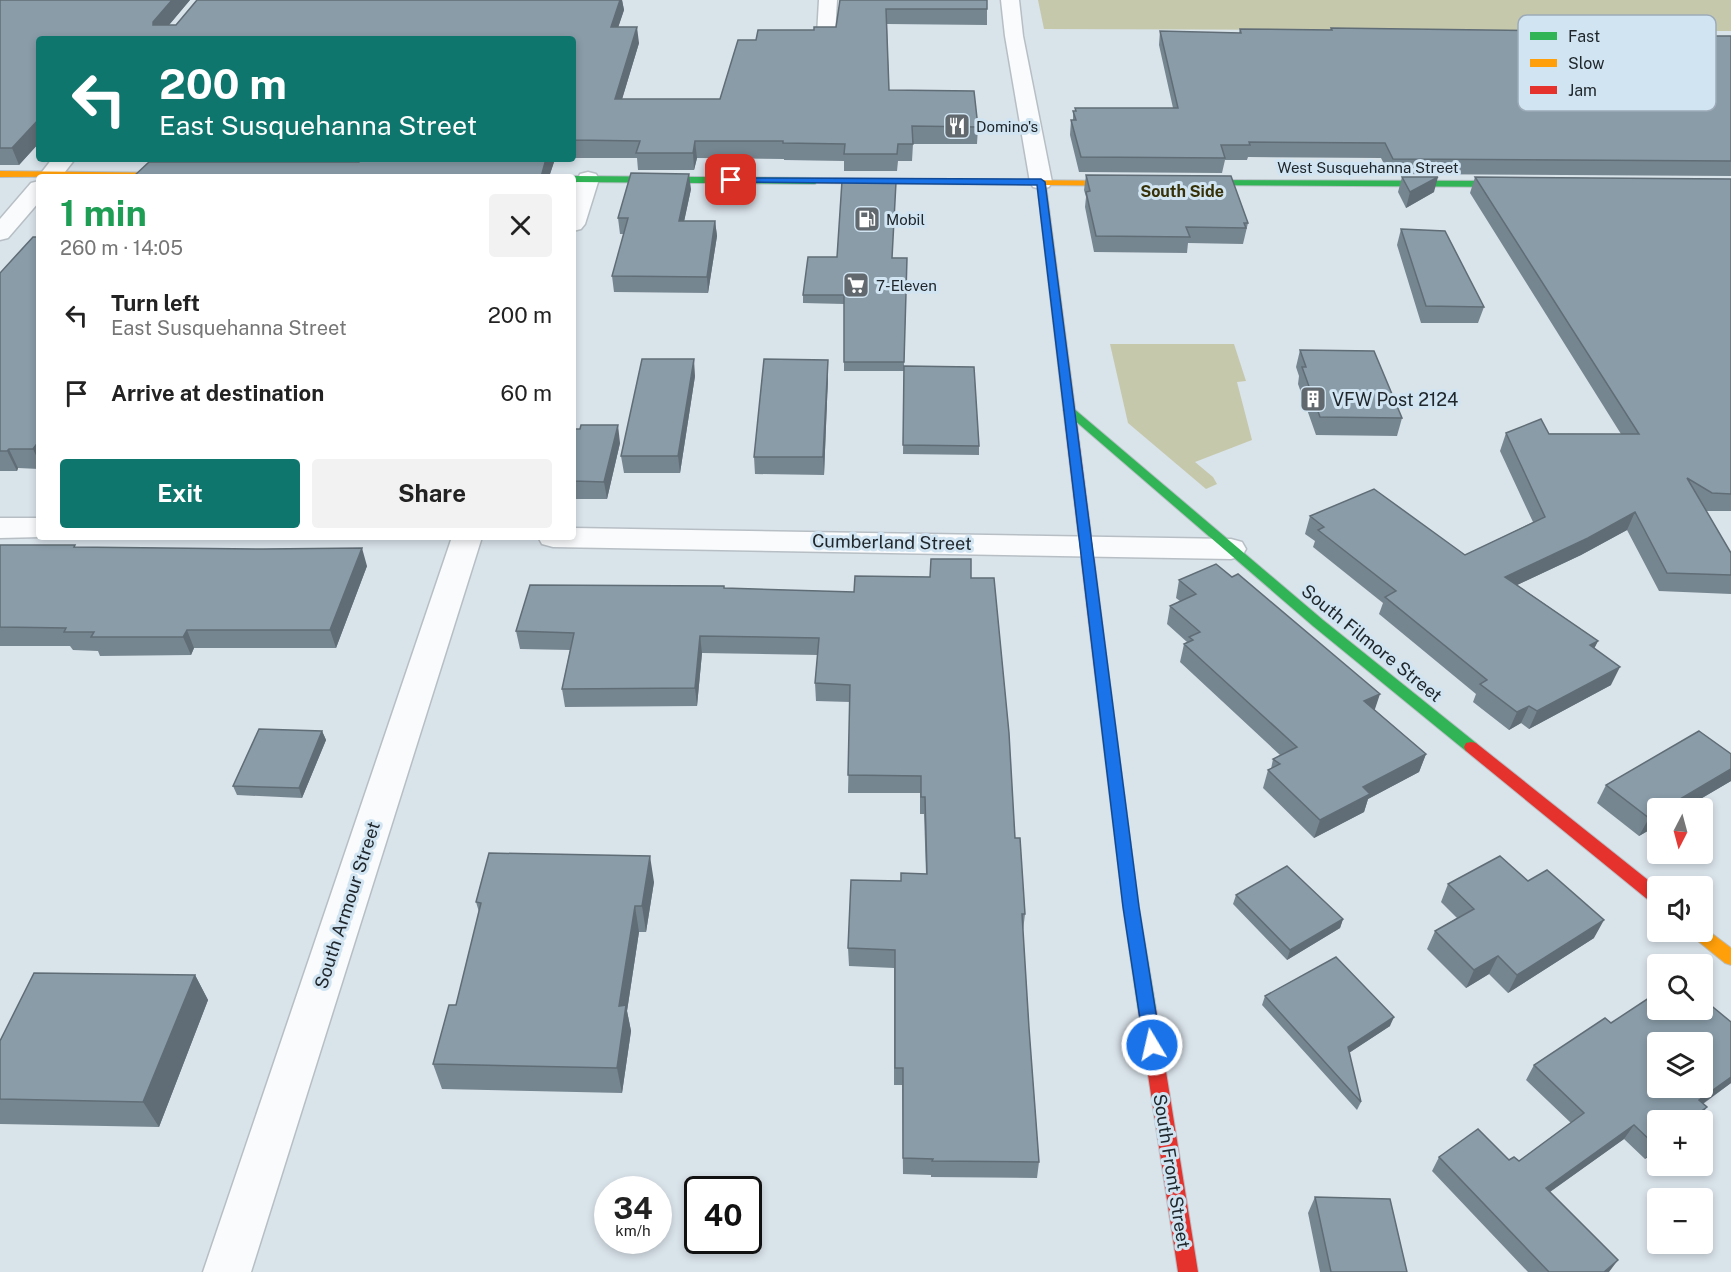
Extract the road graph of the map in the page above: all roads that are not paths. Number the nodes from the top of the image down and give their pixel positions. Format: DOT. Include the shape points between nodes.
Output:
graph roads {
  1 [pos="828,0"];
  2 [pos="1010,0"];
  3 [pos="826,35"];
  4 [pos="0,174"];
  5 [pos="36,175"];
  6 [pos="581,179"];
  7 [pos="1041,182"];
  8 [pos="1146,183"];
  9 [pos="1181,183"];
  10 [pos="1535,184"];
  11 [pos="36,192"];
  12 [pos="576,207"];
  13 [pos="0,233"];
  14 [pos="1069,410"];
  15 [pos="0,528"];
  16 [pos="36,528"];
  17 [pos="576,537"];
  18 [pos="466,540"];
  19 [pos="1086,546"];
  20 [pos="1231,549"];
  21 [pos="1647,889"];
  22 [pos="1711,942"];
  23 [pos="1731,958"];
  24 [pos="227,1272"];
  25 [pos="1188,1272"];
  1 -- 3 [label="street"];
  2 -- 7 [label="street, South Front Street"];
  4 -- 5 [label="street"];
  6 -- 7 [label="street"];
  6 -- 12 [label="street"];
  7 -- 8 [label="street"];
  7 -- 14 [label="street, South Front Street"];
  9 -- 10 [label="street, West Susquehanna Street"];
  11 -- 13 [label="street"];
  14 -- 19 [label="street, South Front Street"];
  14 -- 20 [label="street, South Filmore Street"];
  15 -- 16 [label="street"];
  17 -- 19 [label="street, Cumberland Street"];
  18 -- 24 [label="street, South Armour Street"];
  19 -- 20 [label="street, Cumberland Street"];
  19 -- 25 [label="street, South Front Street" via="1131,907"];
  20 -- 21 [label="street, South Filmore Street"];
  22 -- 23 [label="street"];
}
